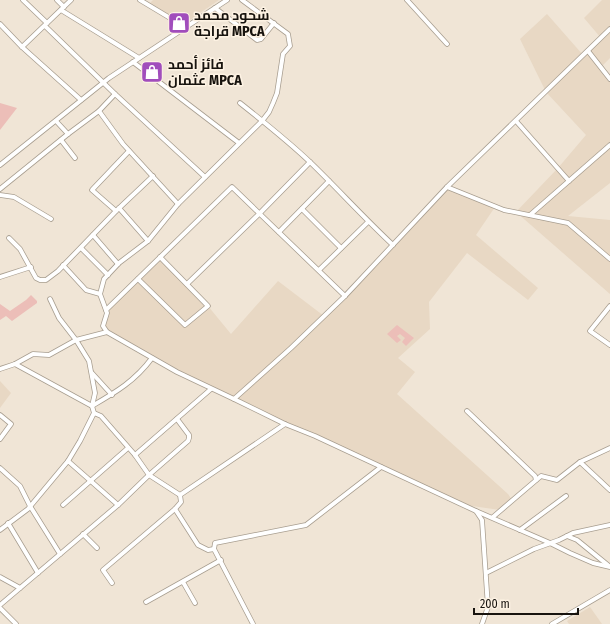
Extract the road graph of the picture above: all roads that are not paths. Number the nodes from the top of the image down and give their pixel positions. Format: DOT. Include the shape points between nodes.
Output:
graph roads {
  1 [pos="23,0"];
  2 [pos="57,0"];
  3 [pos="71,0"];
  4 [pos="140,0"];
  5 [pos="227,0"];
  6 [pos="242,0"];
  7 [pos="407,0"];
  8 [pos="63,8"];
  9 [pos="215,8"];
  10 [pos="274,23"];
  11 [pos="0,24"];
  12 [pos="46,25"];
  13 [pos="185,27"];
  14 [pos="610,29"];
  15 [pos="447,44"];
  16 [pos="22,46"];
  17 [pos="588,51"];
  18 [pos="139,58"];
  19 [pos="133,62"];
  20 [pos="610,79"];
  21 [pos="104,82"];
  22 [pos="115,94"];
  23 [pos="81,100"];
  24 [pos="240,103"];
  25 [pos="99,111"];
  26 [pos="56,121"];
  27 [pos="262,121"];
  28 [pos="516,121"];
  29 [pos="68,134"];
  30 [pos="61,140"];
  31 [pos="239,143"];
  32 [pos="610,145"];
  33 [pos="129,150"];
  34 [pos="75,158"];
  35 [pos="310,162"];
  36 [pos="0,165"];
  37 [pos="153,176"];
  38 [pos="205,177"];
  39 [pos="329,181"];
  40 [pos="570,181"];
  41 [pos="447,187"];
  42 [pos="0,189"];
  43 [pos="0,194"];
  44 [pos="178,204"];
  45 [pos="118,209"];
  46 [pos="302,209"];
  47 [pos="260,213"];
  48 [pos="530,215"];
  49 [pos="51,220"];
  50 [pos="368,222"];
  51 [pos="279,232"];
  52 [pos="93,235"];
  53 [pos="9,238"];
  54 [pos="148,241"];
  55 [pos="393,245"];
  56 [pos="80,248"];
  57 [pos="341,248"];
  58 [pos="160,257"];
  59 [pos="610,259"];
  60 [pos="118,264"];
  61 [pos="63,265"];
  62 [pos="31,267"];
  63 [pos="319,270"];
  64 [pos="108,275"];
  65 [pos="0,277"];
  66 [pos="138,279"];
  67 [pos="186,284"];
  68 [pos="100,294"];
  69 [pos="345,296"];
  70 [pos="50,299"];
  71 [pos="610,306"];
  72 [pos="106,310"];
  73 [pos="106,332"];
  74 [pos="76,340"];
  75 [pos="610,345"];
  76 [pos="152,358"];
  77 [pos="15,364"];
  78 [pos="0,369"];
  79 [pos="92,374"];
  80 [pos="212,388"];
  81 [pos="112,394"];
  82 [pos="234,400"];
  83 [pos="92,406"];
  84 [pos="467,411"];
  85 [pos="94,413"];
  86 [pos="0,415"];
  87 [pos="176,419"];
  88 [pos="285,424"];
  89 [pos="0,439"];
  90 [pos="128,448"];
  91 [pos="610,448"];
  92 [pos="135,455"];
  93 [pos="68,461"];
  94 [pos="580,462"];
  95 [pos="381,467"];
  96 [pos="0,468"];
  97 [pos="149,475"];
  98 [pos="536,480"];
  99 [pos="91,481"];
  100 [pos="610,490"];
  101 [pos="180,495"];
  102 [pos="566,496"];
  103 [pos="63,505"];
  104 [pos="118,505"];
  105 [pos="30,506"];
  106 [pos="174,509"];
  107 [pos="476,511"];
  108 [pos="493,517"];
  109 [pos="8,523"];
  110 [pos="610,525"];
  111 [pos="0,530"];
  112 [pos="520,530"];
  113 [pos="83,534"];
  114 [pos="567,536"];
  115 [pos="550,543"];
  116 [pos="97,548"];
  117 [pos="214,549"];
  118 [pos="60,554"];
  119 [pos="221,560"];
  120 [pos="610,567"];
  121 [pos="38,573"];
  122 [pos="486,574"];
  123 [pos="0,577"];
  124 [pos="182,582"];
  125 [pos="112,583"];
  126 [pos="20,588"];
  127 [pos="610,590"];
  128 [pos="146,602"];
  129 [pos="195,603"];
  130 [pos="0,607"];
  131 [pos="16,624"];
  132 [pos="253,624"];
  133 [pos="482,624"];
  134 [pos="552,624"];
  1 -- 12 [label="street"];
  2 -- 8 [label="street"];
  3 -- 8 [label="street"];
  4 -- 13 [label="street"];
  5 -- 9 [label="street"];
  6 -- 10 [label="street"];
  7 -- 15 [label="street"];
  8 -- 12 [label="street"];
  8 -- 18 [label="street"];
  9 -- 10 [label="street" via="257,40 261,39"];
  9 -- 13 [label="street"];
  10 -- 27 [label="street" via="288,34 290,46 284,54 274,103"];
  11 -- 16 [label="street"];
  12 -- 16 [label="street"];
  12 -- 21 [label="street"];
  13 -- 18 [label="street"];
  14 -- 17 [label="street"];
  16 -- 23 [label="street"];
  17 -- 20 [label="street"];
  17 -- 28 [label="street"];
  18 -- 19 [label="street"];
  19 -- 21 [label="street"];
  19 -- 31 [label="street"];
  21 -- 22 [label="street"];
  21 -- 23 [label="street"];
  22 -- 25 [label="street"];
  22 -- 38 [label="street"];
  23 -- 26 [label="street"];
  24 -- 27 [label="street"];
  25 -- 29 [label="street"];
  25 -- 33 [label="street"];
  26 -- 29 [label="street"];
  26 -- 36 [label="street"];
  27 -- 31 [label="street"];
  27 -- 35 [label="street"];
  28 -- 40 [label="street"];
  28 -- 41 [label="street"];
  29 -- 30 [label="street"];
  30 -- 34 [label="street"];
  30 -- 42 [label="street"];
  31 -- 38 [label="street"];
  32 -- 40 [label="street"];
  33 -- 37 [label="street"];
  33 -- 45 [label="street" via="92,190"];
  35 -- 39 [label="street"];
  35 -- 47 [label="street"];
  37 -- 44 [label="street"];
  37 -- 45 [label="street"];
  38 -- 44 [label="street"];
  39 -- 46 [label="street"];
  39 -- 50 [label="street"];
  40 -- 48 [label="street"];
  41 -- 48 [label="street" via="504,210"];
  41 -- 55 [label="street"];
  43 -- 49 [label="street" via="14,197"];
  44 -- 54 [label="street"];
  45 -- 52 [label="street"];
  45 -- 54 [label="street"];
  46 -- 51 [label="street"];
  46 -- 57 [label="street"];
  47 -- 51 [label="street"];
  47 -- 58 [label="street" via="232,187"];
  47 -- 67 [label="street"];
  48 -- 59 [label="street" via="568,223"];
  50 -- 55 [label="street"];
  50 -- 57 [label="street"];
  51 -- 63 [label="street"];
  52 -- 56 [label="street"];
  52 -- 60 [label="street"];
  53 -- 62 [label="street" via="20,249"];
  54 -- 60 [label="street"];
  55 -- 69 [label="street"];
  56 -- 61 [label="street"];
  56 -- 64 [label="street"];
  57 -- 63 [label="street"];
  58 -- 66 [label="street"];
  58 -- 67 [label="street"];
  60 -- 64 [label="street"];
  61 -- 62 [label="street" via="44,281 36,278"];
  61 -- 68 [label="street" via="86,290"];
  62 -- 65 [label="street"];
  63 -- 69 [label="street"];
  64 -- 68 [label="street" via="104,279"];
  66 -- 67 [label="street" via="185,325 208,306"];
  66 -- 72 [label="street"];
  68 -- 72 [label="street"];
  69 -- 82 [label="street"];
  70 -- 74 [label="street" via="59,318"];
  71 -- 75 [label="street" via="590,331"];
  72 -- 73 [label="street" via="103,322"];
  73 -- 74 [label="street"];
  73 -- 76 [label="street"];
  74 -- 77 [label="street" via="50,355 33,354"];
  74 -- 79 [label="street" via="89,361"];
  76 -- 80 [label="street"];
  76 -- 81 [label="street" via="123,388"];
  77 -- 78 [label="street"];
  77 -- 83 [label="street"];
  79 -- 81 [label="street"];
  79 -- 83 [label="street" via="95,393"];
  80 -- 82 [label="street"];
  80 -- 87 [label="street"];
  81 -- 83 [label="street"];
  82 -- 88 [label="street"];
  83 -- 85 [label="street"];
  84 -- 98 [label="street"];
  85 -- 90 [label="street" via="101,416"];
  85 -- 93 [label="street"];
  86 -- 89 [label="street" via="11,424"];
  87 -- 92 [label="street"];
  87 -- 97 [label="street" via="189,435 188,441"];
  88 -- 95 [label="street"];
  88 -- 101 [label="street"];
  90 -- 92 [label="street"];
  90 -- 99 [label="street"];
  91 -- 94 [label="street"];
  92 -- 97 [label="street"];
  93 -- 99 [label="street"];
  93 -- 105 [label="street"];
  94 -- 98 [label="street" via="557,480 541,476"];
  94 -- 100 [label="street"];
  95 -- 107 [label="street"];
  95 -- 117 [label="street" via="306,525 215,543"];
  96 -- 105 [label="street" via="20,486"];
  97 -- 101 [label="street"];
  97 -- 104 [label="street"];
  98 -- 108 [label="street"];
  99 -- 103 [label="street"];
  99 -- 104 [label="street"];
  101 -- 106 [label="street" via="181,502"];
  102 -- 112 [label="street"];
  104 -- 113 [label="street"];
  105 -- 109 [label="street"];
  105 -- 118 [label="street"];
  106 -- 117 [label="street" via="198,544 208,550"];
  106 -- 125 [label="street" via="103,570"];
  107 -- 108 [label="street"];
  107 -- 122 [label="street" via="482,520"];
  108 -- 112 [label="street"];
  109 -- 111 [label="street"];
  109 -- 121 [label="street"];
  110 -- 114 [label="street" via="573,532"];
  112 -- 115 [label="street"];
  113 -- 116 [label="street"];
  113 -- 118 [label="street"];
  114 -- 115 [label="street"];
  114 -- 120 [label="street" via="577,540"];
  115 -- 120 [label="street" via="587,560"];
  115 -- 122 [label="street"];
  117 -- 119 [label="street"];
  118 -- 121 [label="street"];
  119 -- 124 [label="street"];
  119 -- 132 [label="street"];
  121 -- 126 [label="street"];
  122 -- 133 [label="street" via="488,607"];
  123 -- 126 [label="street"];
  124 -- 128 [label="street"];
  124 -- 129 [label="street"];
  126 -- 130 [label="street"];
  127 -- 134 [label="street"];
  130 -- 131 [label="street"];
}
